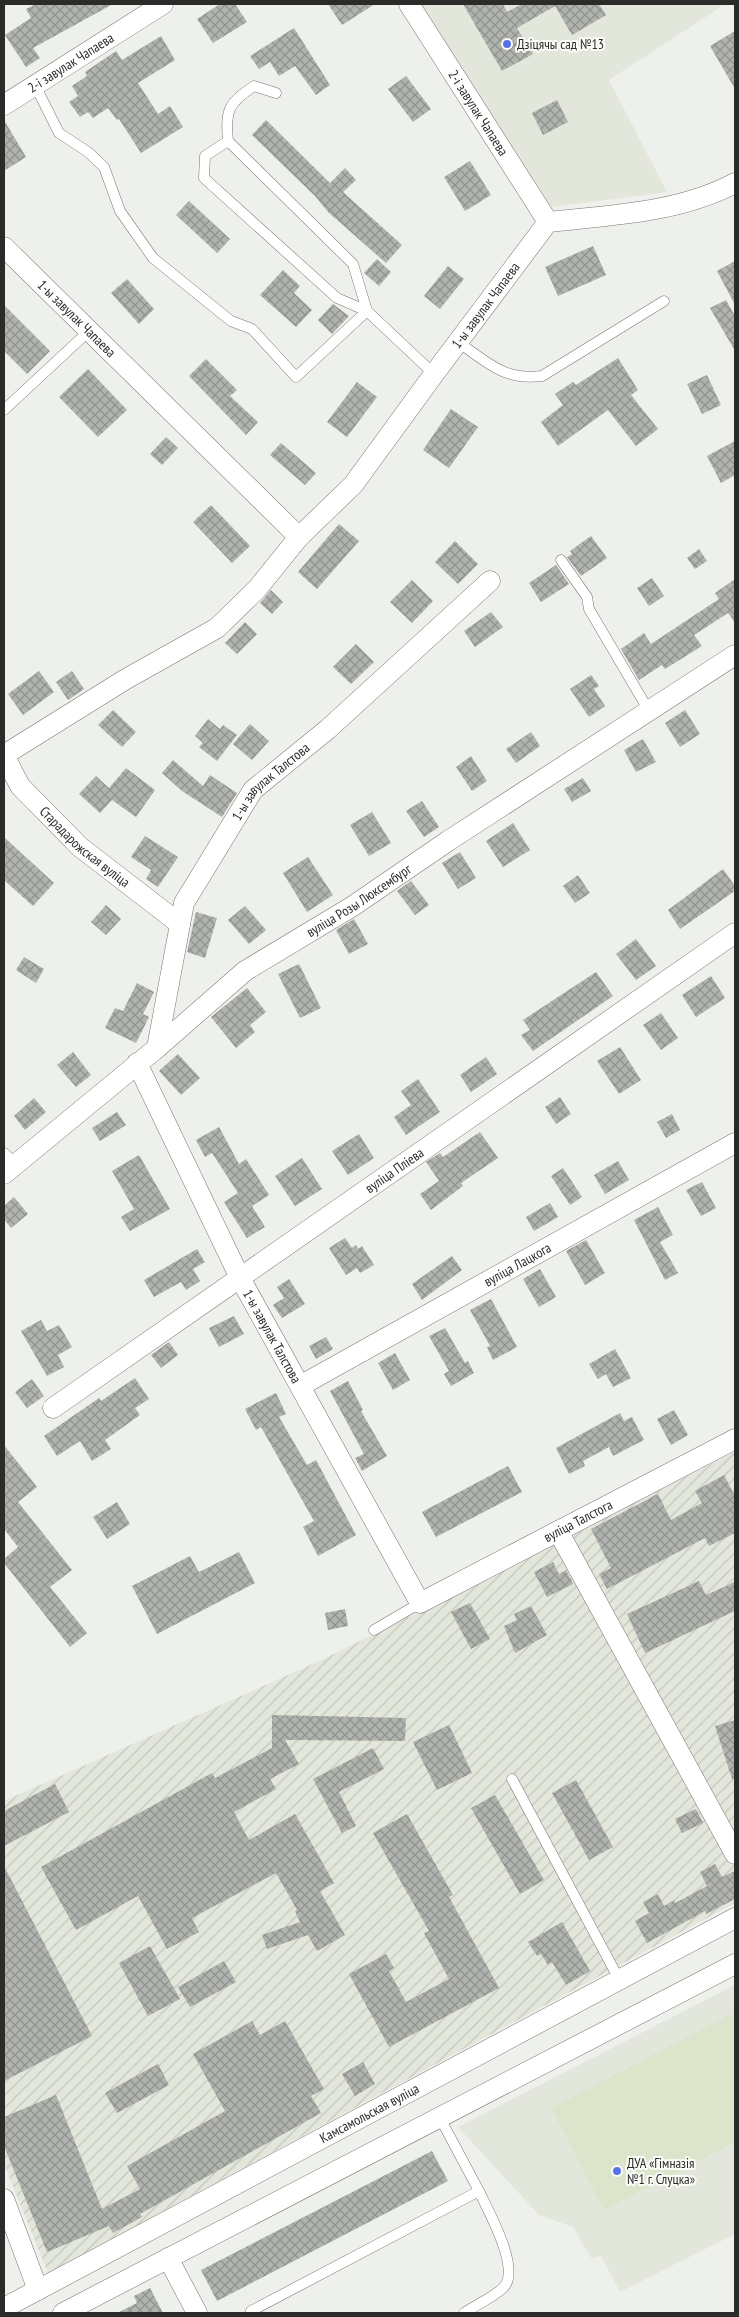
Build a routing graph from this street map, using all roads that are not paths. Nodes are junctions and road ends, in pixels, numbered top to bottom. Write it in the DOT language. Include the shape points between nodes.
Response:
graph roads {
  1 [pos="163,4"];
  2 [pos="409,4"];
  3 [pos="35,85"];
  4 [pos="276,93"];
  5 [pos="4,105"];
  6 [pos="228,141"];
  7 [pos="735,183"];
  8 [pos="548,222"];
  9 [pos="4,247"];
  10 [pos="664,301"];
  11 [pos="367,311"];
  12 [pos="90,330"];
  13 [pos="458,342"];
  14 [pos="434,374"];
  15 [pos="4,410"];
  16 [pos="299,537"];
  17 [pos="561,560"];
  18 [pos="490,581"];
  19 [pos="735,656"];
  20 [pos="650,711"];
  21 [pos="4,755"];
  22 [pos="180,924"];
  23 [pos="735,933"];
  24 [pos="157,1048"];
  25 [pos="137,1063"];
  26 [pos="735,1143"];
  27 [pos="8,1164"];
  28 [pos="240,1278"];
  29 [pos="300,1386"];
  30 [pos="53,1408"];
  31 [pos="735,1439"];
  32 [pos="558,1531"];
  33 [pos="420,1603"];
  34 [pos="374,1630"];
  35 [pos="512,1779"];
  36 [pos="735,1854"];
  37 [pos="735,1918"];
  38 [pos="735,1964"];
  39 [pos="620,1981"];
  40 [pos="440,2118"];
  41 [pos="479,2191"];
  42 [pos="4,2199"];
  43 [pos="168,2258"];
  44 [pos="38,2290"];
  45 [pos="4,2308"];
  46 [pos="251,2311"];
  47 [pos="63,2313"];
  48 [pos="197,2313"];
  49 [pos="464,2313"];
  1 -- 3 [label="street, 2-і завулак Чапаева"];
  2 -- 8 [label="street, 2-і завулак Чапаева"];
  3 -- 5 [label="street, 2-і завулак Чапаева"];
  3 -- 11 [label="lane" via="60,132 104,167 120,211 153,258 231,321 252,329 296,377"];
  4 -- 6 [label="lane" via="254,86 237,97 225,118"];
  6 -- 11 [label="lane" via="353,264"];
  6 -- 11 [label="lane" via="205,156 204,178 337,298"];
  7 -- 8 [label="street" via="647,212"];
  8 -- 13 [label="street, 1-ы завулак Чапаева"];
  9 -- 12 [label="street, 1-ы завулак Чапаева"];
  10 -- 13 [label="lane" via="542,376 524,378 500,371"];
  11 -- 14 [label="lane"];
  12 -- 15 [label="lane"];
  12 -- 16 [label="street, 1-ы завулак Чапаева"];
  13 -- 14 [label="street, 1-ы завулак Чапаева"];
  14 -- 16 [label="street, 1-ы завулак Чапаева" via="353,485"];
  16 -- 21 [label="street, 1-ы завулак Чапаева" via="258,589 217,628 126,679"];
  17 -- 20 [label="lane" via="587,597 589,609"];
  18 -- 22 [label="street, 1-ы завулак Талстова" via="328,729 253,790 184,903"];
  19 -- 20 [label="street, вуліца Розы Люксембург"];
  20 -- 24 [label="street, вуліца Розы Люксембург" via="448,841 354,906 246,971"];
  21 -- 22 [label="street, Старадарожская вуліца" via="20,786 80,846"];
  22 -- 24 [label="street, 1-ы завулак Талстова"];
  23 -- 28 [label="street, вуліца Пліева"];
  24 -- 25 [label="street, вуліца Розы Люксембург"];
  25 -- 27 [label="street, вуліца Розы Люксембург"];
  25 -- 28 [label="street, 1-ы завулак Талстова"];
  26 -- 29 [label="street, вуліца Лацкога"];
  28 -- 29 [label="street, 1-ы завулак Талстова"];
  28 -- 30 [label="street, вуліца Пліева"];
  29 -- 33 [label="street, 1-ы завулак Талстова"];
  31 -- 32 [label="street, вуліца Талстога"];
  32 -- 33 [label="street, вуліца Талстога"];
  32 -- 36 [label="street"];
  33 -- 34 [label="lane"];
  35 -- 39 [label="lane"];
  37 -- 39 [label="street, Камсамольская вуліца"];
  38 -- 40 [label="street"];
  39 -- 44 [label="street, Камсамольская вуліца"];
  40 -- 41 [label="lane"];
  40 -- 43 [label="street"];
  41 -- 46 [label="lane"];
  41 -- 49 [label="lane" via="508,2257 508,2277 504,2287"];
  42 -- 44 [label="street"];
  43 -- 47 [label="street"];
  43 -- 48 [label="street"];
  44 -- 45 [label="street, Камсамольская вуліца"];
}
